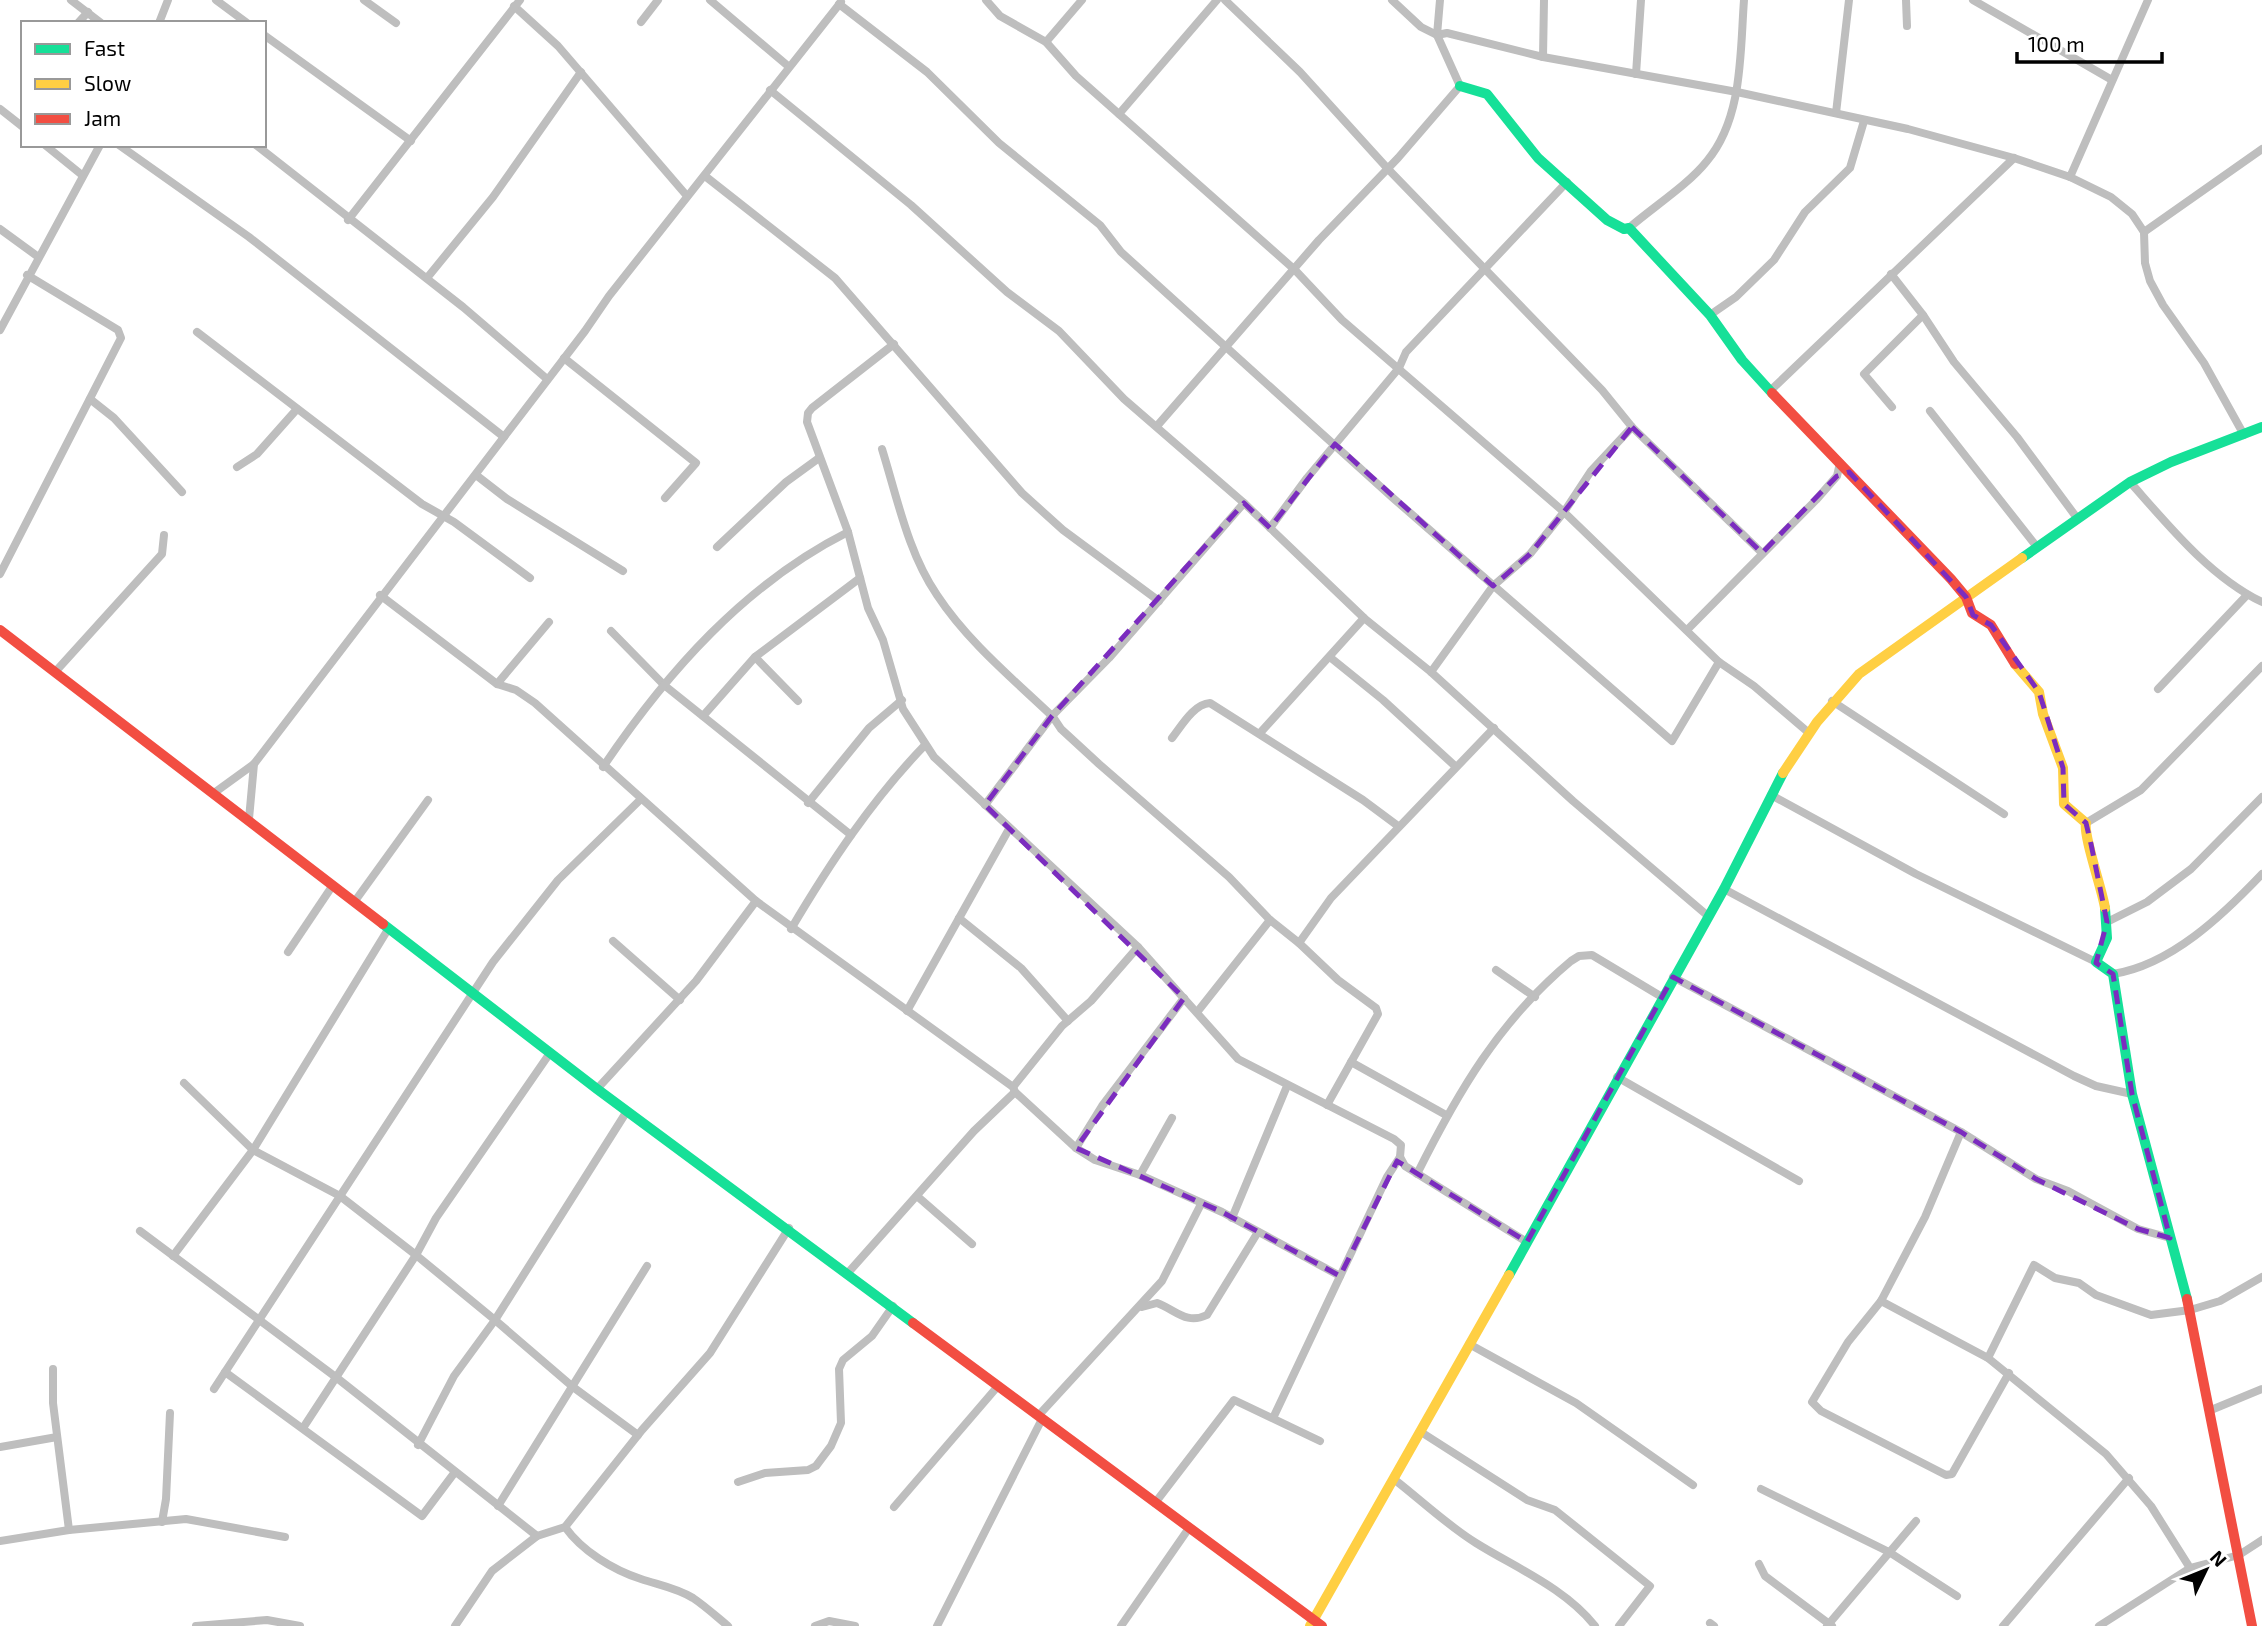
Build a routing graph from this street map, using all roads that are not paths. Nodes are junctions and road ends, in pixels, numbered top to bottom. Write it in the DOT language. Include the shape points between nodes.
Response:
graph roads {
  1 [pos="71,0"];
  2 [pos="168,0"];
  3 [pos="216,0"];
  4 [pos="365,0"];
  5 [pos="658,0"];
  6 [pos="710,0"];
  7 [pos="986,0"];
  8 [pos="1082,0"];
  9 [pos="1217,0"];
  10 [pos="1225,0"];
  11 [pos="1392,0"];
  12 [pos="1440,0"];
  13 [pos="1544,0"];
  14 [pos="1641,0"];
  15 [pos="1744,0"];
  16 [pos="1849,0"];
  17 [pos="1906,0"];
  18 [pos="1973,0"];
  19 [pos="2148,0"];
  20 [pos="841,2"];
  21 [pos="517,3"];
  22 [pos="88,12"];
  23 [pos="80,21"];
  24 [pos="99,21"];
  25 [pos="160,21"];
  26 [pos="244,21"];
  27 [pos="641,22"];
  28 [pos="396,23"];
  29 [pos="1907,26"];
  30 [pos="1437,35"];
  31 [pos="266,36"];
  32 [pos="1046,43"];
  33 [pos="1543,57"];
  34 [pos="788,66"];
  35 [pos="581,72"];
  36 [pos="1636,74"];
  37 [pos="2112,80"];
  38 [pos="1460,86"];
  39 [pos="770,90"];
  40 [pos="1737,92"];
  41 [pos="0,109"];
  42 [pos="1836,113"];
  43 [pos="1119,114"];
  44 [pos="1864,121"];
  45 [pos="21,125"];
  46 [pos="411,141"];
  47 [pos="47,147"];
  48 [pos="99,147"];
  49 [pos="122,147"];
  50 [pos="258,147"];
  51 [pos="2262,149"];
  52 [pos="2014,158"];
  53 [pos="1388,169"];
  54 [pos="82,175"];
  55 [pos="705,176"];
  56 [pos="2070,177"];
  57 [pos="1567,182"];
  58 [pos="687,196"];
  59 [pos="348,220"];
  60 [pos="0,229"];
  61 [pos="1629,229"];
  62 [pos="2144,232"];
  63 [pos="37,257"];
  64 [pos="1485,268"];
  65 [pos="1295,270"];
  66 [pos="1891,274"];
  67 [pos="27,275"];
  68 [pos="427,278"];
  69 [pos="1710,315"];
  70 [pos="1923,315"];
  71 [pos="1,325"];
  72 [pos="197,332"];
  73 [pos="894,344"];
  74 [pos="1226,347"];
  75 [pos="564,358"];
  76 [pos="1399,368"];
  77 [pos="547,379"];
  78 [pos="1770,391"];
  79 [pos="90,400"];
  80 [pos="1892,407"];
  81 [pos="297,409"];
  82 [pos="1930,411"];
  83 [pos="1157,426"];
  84 [pos="1632,427"];
  85 [pos="2262,427"];
  86 [pos="2244,435"];
  87 [pos="504,438"];
  88 [pos="1335,444"];
  89 [pos="882,449"];
  90 [pos="819,458"];
  91 [pos="1840,463"];
  92 [pos="237,467"];
  93 [pos="1849,472"];
  94 [pos="475,475"];
  95 [pos="1837,476"];
  96 [pos="2130,482"];
  97 [pos="182,492"];
  98 [pos="665,498"];
  99 [pos="1244,503"];
  100 [pos="1564,512"];
  101 [pos="442,517"];
  102 [pos="2077,518"];
  103 [pos="1270,528"];
  104 [pos="848,532"];
  105 [pos="164,536"];
  106 [pos="718,547"];
  107 [pos="2037,547"];
  108 [pos="1762,553"];
  109 [pos="623,570"];
  110 [pos="0,574"];
  111 [pos="860,578"];
  112 [pos="530,579"];
  113 [pos="1493,586"];
  114 [pos="380,595"];
  115 [pos="2247,595"];
  116 [pos="1966,597"];
  117 [pos="1159,601"];
  118 [pos="2262,602"];
  119 [pos="1364,618"];
  120 [pos="549,622"];
  121 [pos="0,630"];
  122 [pos="1687,630"];
  123 [pos="611,631"];
  124 [pos="755,657"];
  125 [pos="1331,658"];
  126 [pos="1719,662"];
  127 [pos="2262,666"];
  128 [pos="56,671"];
  129 [pos="1431,672"];
  130 [pos="498,684"];
  131 [pos="664,685"];
  132 [pos="2158,689"];
  133 [pos="798,701"];
  134 [pos="902,701"];
  135 [pos="1832,701"];
  136 [pos="703,716"];
  137 [pos="1052,716"];
  138 [pos="1494,728"];
  139 [pos="1260,733"];
  140 [pos="1809,733"];
  141 [pos="1172,737"];
  142 [pos="925,745"];
  143 [pos="254,764"];
  144 [pos="1455,766"];
  145 [pos="603,767"];
  146 [pos="214,793"];
  147 [pos="1771,795"];
  148 [pos="2262,797"];
  149 [pos="640,799"];
  150 [pos="428,800"];
  151 [pos="808,803"];
  152 [pos="985,805"];
  153 [pos="2004,814"];
  154 [pos="249,819"];
  155 [pos="2086,823"];
  156 [pos="1398,826"];
  157 [pos="1009,829"];
  158 [pos="851,835"];
  159 [pos="2262,874"];
  160 [pos="333,885"];
  161 [pos="1724,889"];
  162 [pos="355,901"];
  163 [pos="756,901"];
  164 [pos="1708,916"];
  165 [pos="959,918"];
  166 [pos="1270,920"];
  167 [pos="2107,922"];
  168 [pos="791,929"];
  169 [pos="387,931"];
  170 [pos="613,941"];
  171 [pos="1299,943"];
  172 [pos="1138,947"];
  173 [pos="288,952"];
  174 [pos="2096,962"];
  175 [pos="1496,970"];
  176 [pos="2113,974"];
  177 [pos="1673,977"];
  178 [pos="472,992"];
  179 [pos="1535,997"];
  180 [pos="1662,997"];
  181 [pos="1184,998"];
  182 [pos="680,1000"];
  183 [pos="907,1011"];
  184 [pos="1198,1011"];
  185 [pos="1068,1021"];
  186 [pos="550,1052"];
  187 [pos="1351,1062"];
  188 [pos="1617,1077"];
  189 [pos="184,1083"];
  190 [pos="1287,1086"];
  191 [pos="597,1089"];
  192 [pos="1014,1089"];
  193 [pos="2132,1094"];
  194 [pos="1327,1105"];
  195 [pos="627,1111"];
  196 [pos="1446,1115"];
  197 [pos="1172,1118"];
  198 [pos="1961,1132"];
  199 [pos="1076,1148"];
  200 [pos="253,1150"];
  201 [pos="1400,1157"];
  202 [pos="1417,1174"];
  203 [pos="1140,1175"];
  204 [pos="1799,1181"];
  205 [pos="340,1196"];
  206 [pos="917,1196"];
  207 [pos="1201,1204"];
  208 [pos="1233,1218"];
  209 [pos="789,1228"];
  210 [pos="140,1231"];
  211 [pos="1258,1232"];
  212 [pos="2170,1238"];
  213 [pos="1527,1242"];
  214 [pos="972,1244"];
  215 [pos="416,1255"];
  216 [pos="173,1256"];
  217 [pos="647,1265"];
  218 [pos="847,1274"];
  219 [pos="1340,1276"];
  220 [pos="2262,1277"];
  221 [pos="1881,1301"];
  222 [pos="892,1306"];
  223 [pos="1139,1308"];
  224 [pos="2190,1311"];
  225 [pos="259,1320"];
  226 [pos="495,1320"];
  227 [pos="1469,1344"];
  228 [pos="1988,1358"];
  229 [pos="53,1369"];
  230 [pos="225,1372"];
  231 [pos="2009,1373"];
  232 [pos="337,1378"];
  233 [pos="998,1386"];
  234 [pos="573,1387"];
  235 [pos="214,1389"];
  236 [pos="2262,1389"];
  237 [pos="2211,1410"];
  238 [pos="170,1413"];
  239 [pos="1274,1416"];
  240 [pos="1040,1417"];
  241 [pos="303,1428"];
  242 [pos="1421,1432"];
  243 [pos="638,1435"];
  244 [pos="57,1437"];
  245 [pos="1321,1441"];
  246 [pos="418,1444"];
  247 [pos="0,1447"];
  248 [pos="455,1472"];
  249 [pos="2129,1478"];
  250 [pos="1395,1480"];
  251 [pos="738,1482"];
  252 [pos="1693,1485"];
  253 [pos="1761,1489"];
  254 [pos="1155,1503"];
  255 [pos="498,1506"];
  256 [pos="894,1507"];
  257 [pos="1916,1521"];
  258 [pos="162,1522"];
  259 [pos="565,1527"];
  260 [pos="1189,1528"];
  261 [pos="69,1530"];
  262 [pos="537,1536"];
  263 [pos="285,1537"];
  264 [pos="2262,1540"];
  265 [pos="0,1541"];
  266 [pos="1889,1552"];
  267 [pos="2239,1555"];
  268 [pos="1759,1564"];
  269 [pos="2190,1568"];
  270 [pos="1957,1596"];
  271 [pos="1315,1624"];
  272 [pos="1829,1625"];
  273 [pos="196,1626"];
  274 [pos="300,1626"];
  275 [pos="456,1626"];
  276 [pos="727,1626"];
  277 [pos="815,1626"];
  278 [pos="855,1626"];
  279 [pos="937,1626"];
  280 [pos="1121,1626"];
  281 [pos="1595,1626"];
  282 [pos="1619,1626"];
  283 [pos="2003,1626"];
  284 [pos="2098,1626"];
  285 [pos="2252,1626"];
  1 -- 22 [label="street"];
  2 -- 25 [label="street"];
  3 -- 26 [label="street"];
  4 -- 28 [label="street"];
  5 -- 27 [label="street"];
  6 -- 34 [label="street"];
  7 -- 32 [label="street" via="1000,16"];
  8 -- 32 [label="street"];
  9 -- 43 [label="street"];
  10 -- 53 [label="street" via="1300,72"];
  11 -- 30 [label="street" via="1421,27"];
  12 -- 30 [label="street"];
  13 -- 33 [label="street"];
  14 -- 36 [label="street"];
  15 -- 40 [label="street"];
  16 -- 42 [label="street"];
  17 -- 29 [label="street"];
  18 -- 37 [label="street"];
  19 -- 37 [label="street"];
  20 -- 34 [label="street"];
  20 -- 74 [label="street" via="928,72 999,143 1100,225 1121,251"];
  21 -- 35 [label="street"];
  21 -- 46 [label="street"];
  22 -- 23 [label="street"];
  22 -- 24 [label="street"];
  30 -- 33 [label="street" via="1447,33"];
  30 -- 38 [label="street"];
  31 -- 46 [label="street"];
  32 -- 43 [label="street"];
  33 -- 36 [label="street"];
  34 -- 39 [label="street"];
  35 -- 58 [label="street"];
  35 -- 68 [label="street" via="493,197"];
  36 -- 40 [label="street"];
  37 -- 56 [label="street"];
  38 -- 53 [label="street"];
  38 -- 57 [label="street" via="1487,94 1538,158"];
  39 -- 55 [label="street"];
  39 -- 83 [label="street" via="1059,331 1124,399"];
  40 -- 42 [label="street"];
  40 -- 61 [label="street" via="1724,133 1706,162"];
  41 -- 45 [label="street"];
  42 -- 44 [label="street"];
  43 -- 65 [label="street"];
  44 -- 52 [label="street"];
  44 -- 69 [label="street" via="1850,168 1805,212 1774,260"];
  46 -- 59 [label="street"];
  47 -- 54 [label="street"];
  48 -- 54 [label="street"];
  49 -- 87 [label="street" via="279,259"];
  50 -- 59 [label="street"];
  51 -- 62 [label="street"];
  52 -- 56 [label="street"];
  52 -- 66 [label="street"];
  53 -- 64 [label="street"];
  53 -- 65 [label="street"];
  54 -- 63 [label="street"];
  55 -- 58 [label="street"];
  55 -- 73 [label="street" via="835,278"];
  56 -- 62 [label="street" via="2111,197 2133,214"];
  57 -- 61 [label="street" via="1607,220"];
  57 -- 64 [label="street"];
  58 -- 75 [label="street"];
  59 -- 68 [label="street"];
  60 -- 63 [label="street"];
  61 -- 69 [label="street"];
  62 -- 86 [label="street" via="2150,281"];
  63 -- 67 [label="street"];
  64 -- 76 [label="street" via="1406,352"];
  64 -- 84 [label="street"];
  65 -- 74 [label="street"];
  65 -- 76 [label="street" via="1342,320"];
  66 -- 70 [label="street"];
  66 -- 78 [label="street"];
  67 -- 71 [label="street"];
  67 -- 79 [label="street" via="118,330 117,350"];
  68 -- 77 [label="street"];
  69 -- 78 [label="street"];
  70 -- 80 [label="street" via="1865,372"];
  70 -- 102 [label="street" via="1954,362 2009,426"];
  72 -- 81 [label="street"];
  73 -- 90 [label="street" via="808,413"];
  73 -- 117 [label="street" via="1002,474 1063,530"];
  74 -- 83 [label="street"];
  74 -- 88 [label="street"];
  75 -- 77 [label="street"];
  75 -- 98 [label="street" via="696,463"];
  76 -- 88 [label="street"];
  76 -- 100 [label="street"];
  77 -- 87 [label="street"];
  78 -- 91 [label="street"];
  79 -- 97 [label="street" via="114,418"];
  79 -- 110 [label="street"];
  81 -- 92 [label="street" via="257,454"];
  81 -- 101 [label="street"];
  82 -- 107 [label="street"];
  83 -- 99 [label="street"];
  84 -- 100 [label="street" via="1591,471"];
  84 -- 108 [label="street"];
  85 -- 86 [label="street"];
  86 -- 96 [label="street"];
  87 -- 94 [label="street"];
  88 -- 103 [label="street"];
  88 -- 113 [label="street"];
  89 -- 137 [label="street" via="912,543 937,595 981,649"];
  90 -- 104 [label="street"];
  90 -- 106 [label="street" via="786,482"];
  91 -- 93 [label="street"];
  91 -- 95 [label="street"];
  93 -- 95 [label="street"];
  93 -- 116 [label="street"];
  94 -- 101 [label="street"];
  94 -- 109 [label="street"];
  95 -- 108 [label="street"];
  96 -- 102 [label="street"];
  96 -- 115 [label="street" via="2171,528"];
  99 -- 103 [label="street"];
  99 -- 117 [label="street"];
  100 -- 113 [label="street" via="1530,554"];
  100 -- 122 [label="street"];
  101 -- 112 [label="street"];
  101 -- 114 [label="street"];
  102 -- 107 [label="street"];
  103 -- 119 [label="street"];
  104 -- 111 [label="street"];
  104 -- 131 [label="street" via="818,547 751,595"];
  105 -- 128 [label="street" via="162,554"];
  107 -- 116 [label="street"];
  108 -- 122 [label="street"];
  111 -- 124 [label="street"];
  111 -- 134 [label="street"];
  113 -- 126 [label="street" via="1672,741"];
  113 -- 129 [label="street"];
  114 -- 130 [label="street"];
  114 -- 143 [label="street"];
  115 -- 118 [label="street"];
  115 -- 132 [label="street"];
  116 -- 135 [label="street" via="1860,674"];
  116 -- 155 [label="street" via="1972,613 1995,630 2008,656 2039,692 2063,768 2064,804"];
  117 -- 137 [label="street"];
  119 -- 125 [label="street"];
  119 -- 129 [label="street"];
  120 -- 130 [label="street"];
  121 -- 128 [label="street"];
  122 -- 126 [label="street"];
  123 -- 131 [label="street"];
  124 -- 133 [label="street"];
  124 -- 136 [label="street"];
  125 -- 139 [label="street"];
  125 -- 144 [label="street"];
  126 -- 140 [label="street"];
  127 -- 155 [label="street" via="2141,790"];
  128 -- 146 [label="street"];
  129 -- 138 [label="street"];
  130 -- 145 [label="street" via="536,703"];
  131 -- 136 [label="street"];
  131 -- 145 [label="street"];
  134 -- 142 [label="street"];
  134 -- 151 [label="street" via="869,727"];
  135 -- 140 [label="street"];
  135 -- 153 [label="street"];
  136 -- 151 [label="street"];
  137 -- 152 [label="street"];
  137 -- 166 [label="street" via="1060,729 1229,877"];
  138 -- 144 [label="street"];
  138 -- 164 [label="street"];
  139 -- 141 [label="street" via="1210,703 1202,703"];
  139 -- 156 [label="street"];
  140 -- 147 [label="street"];
  142 -- 152 [label="street"];
  142 -- 158 [label="street"];
  143 -- 146 [label="street"];
  143 -- 154 [label="street"];
  144 -- 156 [label="street"];
  145 -- 149 [label="street"];
  146 -- 154 [label="street"];
  147 -- 161 [label="street"];
  147 -- 174 [label="street" via="1928,880"];
  148 -- 167 [label="street" via="2191,869 2147,902"];
  149 -- 163 [label="street"];
  149 -- 178 [label="street" via="558,880"];
  150 -- 162 [label="street"];
  151 -- 158 [label="street"];
  152 -- 157 [label="street"];
  154 -- 160 [label="street"];
  155 -- 167 [label="street" via="2084,831 2091,844"];
  156 -- 171 [label="street" via="1331,898"];
  157 -- 165 [label="street"];
  157 -- 172 [label="street"];
  158 -- 168 [label="street"];
  159 -- 176 [label="street" via="2168,954"];
  160 -- 162 [label="street"];
  160 -- 173 [label="street"];
  161 -- 164 [label="street"];
  161 -- 193 [label="street" via="2074,1076"];
  162 -- 169 [label="street"];
  163 -- 168 [label="street"];
  163 -- 182 [label="street"];
  164 -- 177 [label="street"];
  165 -- 183 [label="street"];
  165 -- 185 [label="street" via="1021,968"];
  166 -- 171 [label="street"];
  166 -- 184 [label="street"];
  167 -- 174 [label="street" via="2108,937"];
  168 -- 183 [label="street"];
  169 -- 178 [label="street"];
  169 -- 200 [label="street"];
  170 -- 182 [label="street"];
  171 -- 187 [label="street" via="1338,981 1376,1007 1378,1014"];
  172 -- 181 [label="street"];
  172 -- 185 [label="street"];
  174 -- 176 [label="street"];
  175 -- 179 [label="street"];
  176 -- 193 [label="street"];
  177 -- 180 [label="street"];
  177 -- 198 [label="street"];
  178 -- 186 [label="street"];
  178 -- 205 [label="street"];
  179 -- 180 [label="street" via="1565,966 1586,954"];
  179 -- 196 [label="street" via="1483,1055"];
  180 -- 188 [label="street"];
  181 -- 184 [label="street"];
  181 -- 199 [label="street"];
  182 -- 191 [label="street"];
  183 -- 192 [label="street"];
  184 -- 190 [label="street" via="1230,1052"];
  185 -- 192 [label="street"];
  186 -- 191 [label="street"];
  186 -- 215 [label="street" via="436,1218"];
  187 -- 194 [label="street"];
  187 -- 196 [label="street"];
  188 -- 204 [label="street"];
  188 -- 213 [label="street"];
  189 -- 200 [label="street"];
  190 -- 194 [label="street"];
  190 -- 208 [label="street"];
  191 -- 195 [label="street"];
  192 -- 199 [label="street"];
  192 -- 206 [label="street"];
  193 -- 212 [label="street"];
  194 -- 201 [label="street" via="1394,1139 1401,1145"];
  195 -- 209 [label="street"];
  195 -- 226 [label="street"];
  196 -- 202 [label="street"];
  197 -- 203 [label="street"];
  198 -- 212 [label="street" via="2036,1179 2068,1191 2138,1230"];
  198 -- 221 [label="street" via="1925,1217"];
  199 -- 203 [label="street"];
  200 -- 205 [label="street"];
  200 -- 216 [label="street"];
  201 -- 202 [label="street"];
  201 -- 219 [label="street"];
  202 -- 213 [label="street"];
  203 -- 207 [label="street"];
  205 -- 215 [label="street"];
  205 -- 225 [label="street"];
  206 -- 214 [label="street"];
  206 -- 218 [label="street"];
  207 -- 208 [label="street"];
  207 -- 223 [label="street" via="1162,1281"];
  208 -- 211 [label="street"];
  209 -- 218 [label="street"];
  209 -- 243 [label="street" via="709,1353"];
  210 -- 216 [label="street"];
  211 -- 219 [label="street"];
  211 -- 223 [label="street" via="1208,1315 1185,1319 1157,1303"];
  212 -- 224 [label="street"];
  213 -- 227 [label="street"];
  215 -- 226 [label="street"];
  215 -- 232 [label="street"];
  216 -- 225 [label="street"];
  217 -- 234 [label="street"];
  218 -- 222 [label="street"];
  219 -- 239 [label="street"];
  220 -- 224 [label="street" via="2220,1301"];
  221 -- 228 [label="street"];
  221 -- 231 [label="street" via="1817,1392 1812,1402 1821,1411 1946,1475 1952,1474"];
  222 -- 233 [label="street"];
  222 -- 251 [label="street" via="872,1336 843,1360 839,1369 841,1423 816,1466"];
  223 -- 240 [label="street"];
  224 -- 228 [label="street" via="2151,1315 2096,1295 2079,1283 2055,1278 2034,1265"];
  224 -- 237 [label="street"];
  225 -- 230 [label="street"];
  225 -- 232 [label="street"];
  226 -- 234 [label="street"];
  226 -- 246 [label="street" via="454,1376"];
  227 -- 242 [label="street"];
  227 -- 252 [label="street" via="1576,1403"];
  228 -- 231 [label="street"];
  229 -- 244 [label="street"];
  230 -- 235 [label="street"];
  230 -- 241 [label="street"];
  231 -- 249 [label="street"];
  232 -- 241 [label="street"];
  232 -- 246 [label="street"];
  233 -- 240 [label="street"];
  233 -- 256 [label="street"];
  234 -- 243 [label="street"];
  234 -- 255 [label="street"];
  236 -- 237 [label="street"];
  237 -- 267 [label="street"];
  238 -- 258 [label="street"];
  239 -- 245 [label="street"];
  239 -- 254 [label="street" via="1234,1400"];
  240 -- 254 [label="street"];
  240 -- 279 [label="street"];
  241 -- 248 [label="street" via="422,1516"];
  242 -- 250 [label="street"];
  242 -- 282 [label="street" via="1527,1500 1555,1510 1650,1586"];
  243 -- 259 [label="street"];
  244 -- 247 [label="street"];
  244 -- 261 [label="street"];
  246 -- 248 [label="street"];
  248 -- 255 [label="street"];
  249 -- 269 [label="street"];
  249 -- 283 [label="street"];
  250 -- 271 [label="street"];
  250 -- 281 [label="street" via="1477,1544 1551,1588"];
  253 -- 266 [label="street"];
  254 -- 260 [label="street"];
  255 -- 262 [label="street"];
  257 -- 266 [label="street"];
  258 -- 261 [label="street"];
  258 -- 263 [label="street" via="206,1520"];
  259 -- 262 [label="street"];
  259 -- 276 [label="street" via="594,1555 639,1579 693,1598"];
  260 -- 271 [label="street"];
  260 -- 280 [label="street"];
  261 -- 265 [label="street"];
  262 -- 275 [label="street" via="492,1571"];
  264 -- 267 [label="street"];
  266 -- 270 [label="street"];
  266 -- 272 [label="street"];
  267 -- 269 [label="street"];
  267 -- 285 [label="street"];
  268 -- 272 [label="street" via="1765,1576"];
  269 -- 284 [label="street"];
  273 -- 274 [label="street" via="267,1620"];
  277 -- 278 [label="street" via="829,1621"];
}
